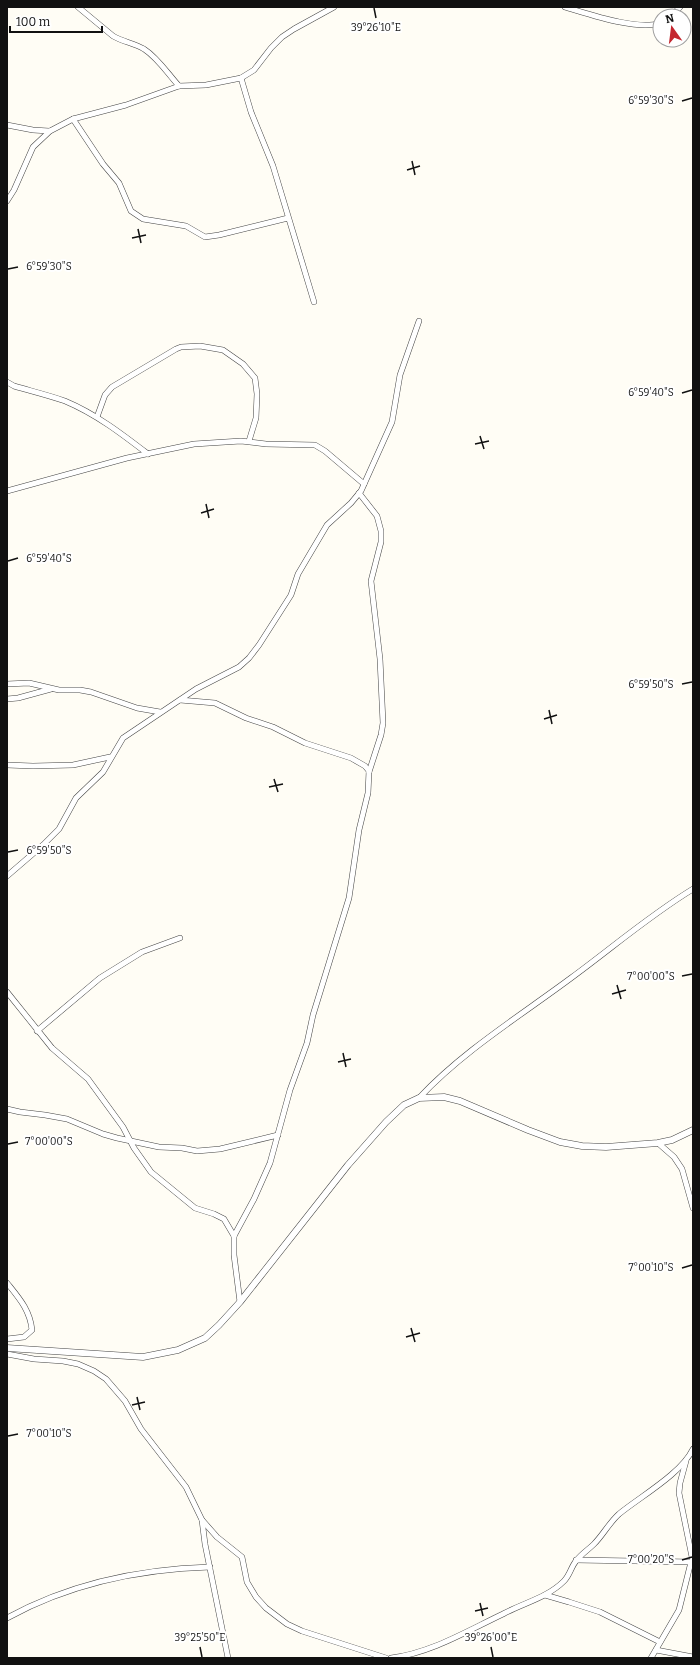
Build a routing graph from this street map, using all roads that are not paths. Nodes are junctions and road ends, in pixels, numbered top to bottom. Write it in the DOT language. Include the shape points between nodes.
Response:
graph roads {
  1 [pos="78,7"];
  2 [pos="334,7"];
  3 [pos="565,7"];
  4 [pos="652,26"];
  5 [pos="240,78"];
  6 [pos="179,86"];
  7 [pos="73,119"];
  8 [pos="7,125"];
  9 [pos="50,131"];
  10 [pos="7,201"];
  11 [pos="288,218"];
  12 [pos="314,302"];
  13 [pos="419,321"];
  14 [pos="7,382"];
  15 [pos="97,417"];
  16 [pos="249,441"];
  17 [pos="148,454"];
  18 [pos="364,484"];
  19 [pos="7,491"];
  20 [pos="359,494"];
  21 [pos="7,684"];
  22 [pos="54,689"];
  23 [pos="7,699"];
  24 [pos="180,700"];
  25 [pos="160,712"];
  26 [pos="110,757"];
  27 [pos="7,765"];
  28 [pos="369,773"];
  29 [pos="7,873"];
  30 [pos="693,888"];
  31 [pos="180,938"];
  32 [pos="7,992"];
  33 [pos="38,1031"];
  34 [pos="419,1098"];
  35 [pos="7,1109"];
  36 [pos="693,1130"];
  37 [pos="278,1135"];
  38 [pos="130,1140"];
  39 [pos="658,1144"];
  40 [pos="693,1208"];
  41 [pos="234,1236"];
  42 [pos="7,1283"];
  43 [pos="240,1302"];
  44 [pos="7,1339"];
  45 [pos="7,1348"];
  46 [pos="7,1354"];
  47 [pos="693,1449"];
  48 [pos="686,1459"];
  49 [pos="202,1520"];
  50 [pos="576,1560"];
  51 [pos="692,1562"];
  52 [pos="210,1567"];
  53 [pos="545,1595"];
  54 [pos="7,1618"];
  55 [pos="660,1642"];
  56 [pos="656,1650"];
  57 [pos="693,1657"];
  58 [pos="228,1658"];
  59 [pos="386,1658"];
  60 [pos="391,1658"];
  61 [pos="651,1658"];
  1 -- 6 [label="street" via="119,40 146,50"];
  2 -- 5 [label="street" via="282,37 254,70"];
  3 -- 4 [label="street"];
  5 -- 6 [label="street" via="206,85"];
  5 -- 11 [label="street" via="250,112 273,166"];
  6 -- 7 [label="street" via="126,105"];
  7 -- 9 [label="street"];
  7 -- 11 [label="street" via="119,183 131,211 143,219 186,226 205,237"];
  8 -- 9 [label="street"];
  9 -- 10 [label="street" via="33,147"];
  11 -- 12 [label="street"];
  13 -- 18 [label="street" via="400,375 392,422"];
  14 -- 15 [label="street" via="66,402"];
  15 -- 16 [label="street" via="105,395 112,387 176,349 200,346 223,350 243,364 255,378 256,418"];
  15 -- 17 [label="street"];
  16 -- 17 [label="street" via="194,444"];
  16 -- 18 [label="street" via="315,445"];
  17 -- 19 [label="street"];
  18 -- 20 [label="street"];
  20 -- 24 [label="street" via="327,525 298,574 292,595 249,658 239,668 196,689"];
  20 -- 28 [label="street" via="377,516 381,531 371,581 380,659 383,723"];
  21 -- 22 [label="street" via="29,683"];
  22 -- 23 [label="street"];
  22 -- 25 [label="street" via="91,692 137,708"];
  24 -- 25 [label="street"];
  24 -- 28 [label="street" via="215,704 305,743 351,758 365,766"];
  25 -- 26 [label="street" via="122,738"];
  26 -- 27 [label="street" via="73,765"];
  26 -- 29 [label="street" via="103,772 76,798 59,829"];
  28 -- 37 [label="street" via="368,793 359,830 349,898"];
  30 -- 34 [label="street" via="619,940 446,1072"];
  31 -- 33 [label="street" via="142,952 100,978"];
  32 -- 33 [label="street"];
  33 -- 38 [label="street" via="52,1048 88,1079"];
  34 -- 39 [label="street" via="444,1097 460,1101 560,1142 606,1147"];
  34 -- 43 [label="street" via="404,1105 348,1165"];
  35 -- 38 [label="street" via="67,1119 103,1134"];
  36 -- 39 [label="street"];
  37 -- 38 [label="street" via="202,1151 159,1147"];
  37 -- 41 [label="street" via="262,1182"];
  38 -- 41 [label="street" via="158,1180 195,1208 220,1216"];
  39 -- 40 [label="street" via="674,1157 682,1169"];
  41 -- 43 [label="street"];
  42 -- 44 [label="street" via="26,1309 32,1330 24,1338"];
  43 -- 45 [label="street" via="205,1338 178,1350 152,1356"];
  46 -- 49 [label="street" via="78,1364 94,1370 106,1379 125,1401 140,1429 186,1487"];
  47 -- 48 [label="street"];
  48 -- 50 [label="street" via="647,1495 618,1516"];
  48 -- 51 [label="street" via="679,1493"];
  49 -- 52 [label="street"];
  49 -- 59 [label="street" via="217,1537 242,1557 250,1588 277,1617 307,1634"];
  50 -- 51 [label="street"];
  50 -- 53 [label="street" via="564,1581"];
  51 -- 55 [label="street" via="679,1610"];
  52 -- 54 [label="street" via="158,1570 98,1583 51,1598"];
  52 -- 58 [label="street"];
  53 -- 55 [label="street" via="600,1612"];
  53 -- 60 [label="street" via="453,1639 411,1654"];
  55 -- 56 [label="street"];
  56 -- 57 [label="street"];
  56 -- 61 [label="street"];
}
